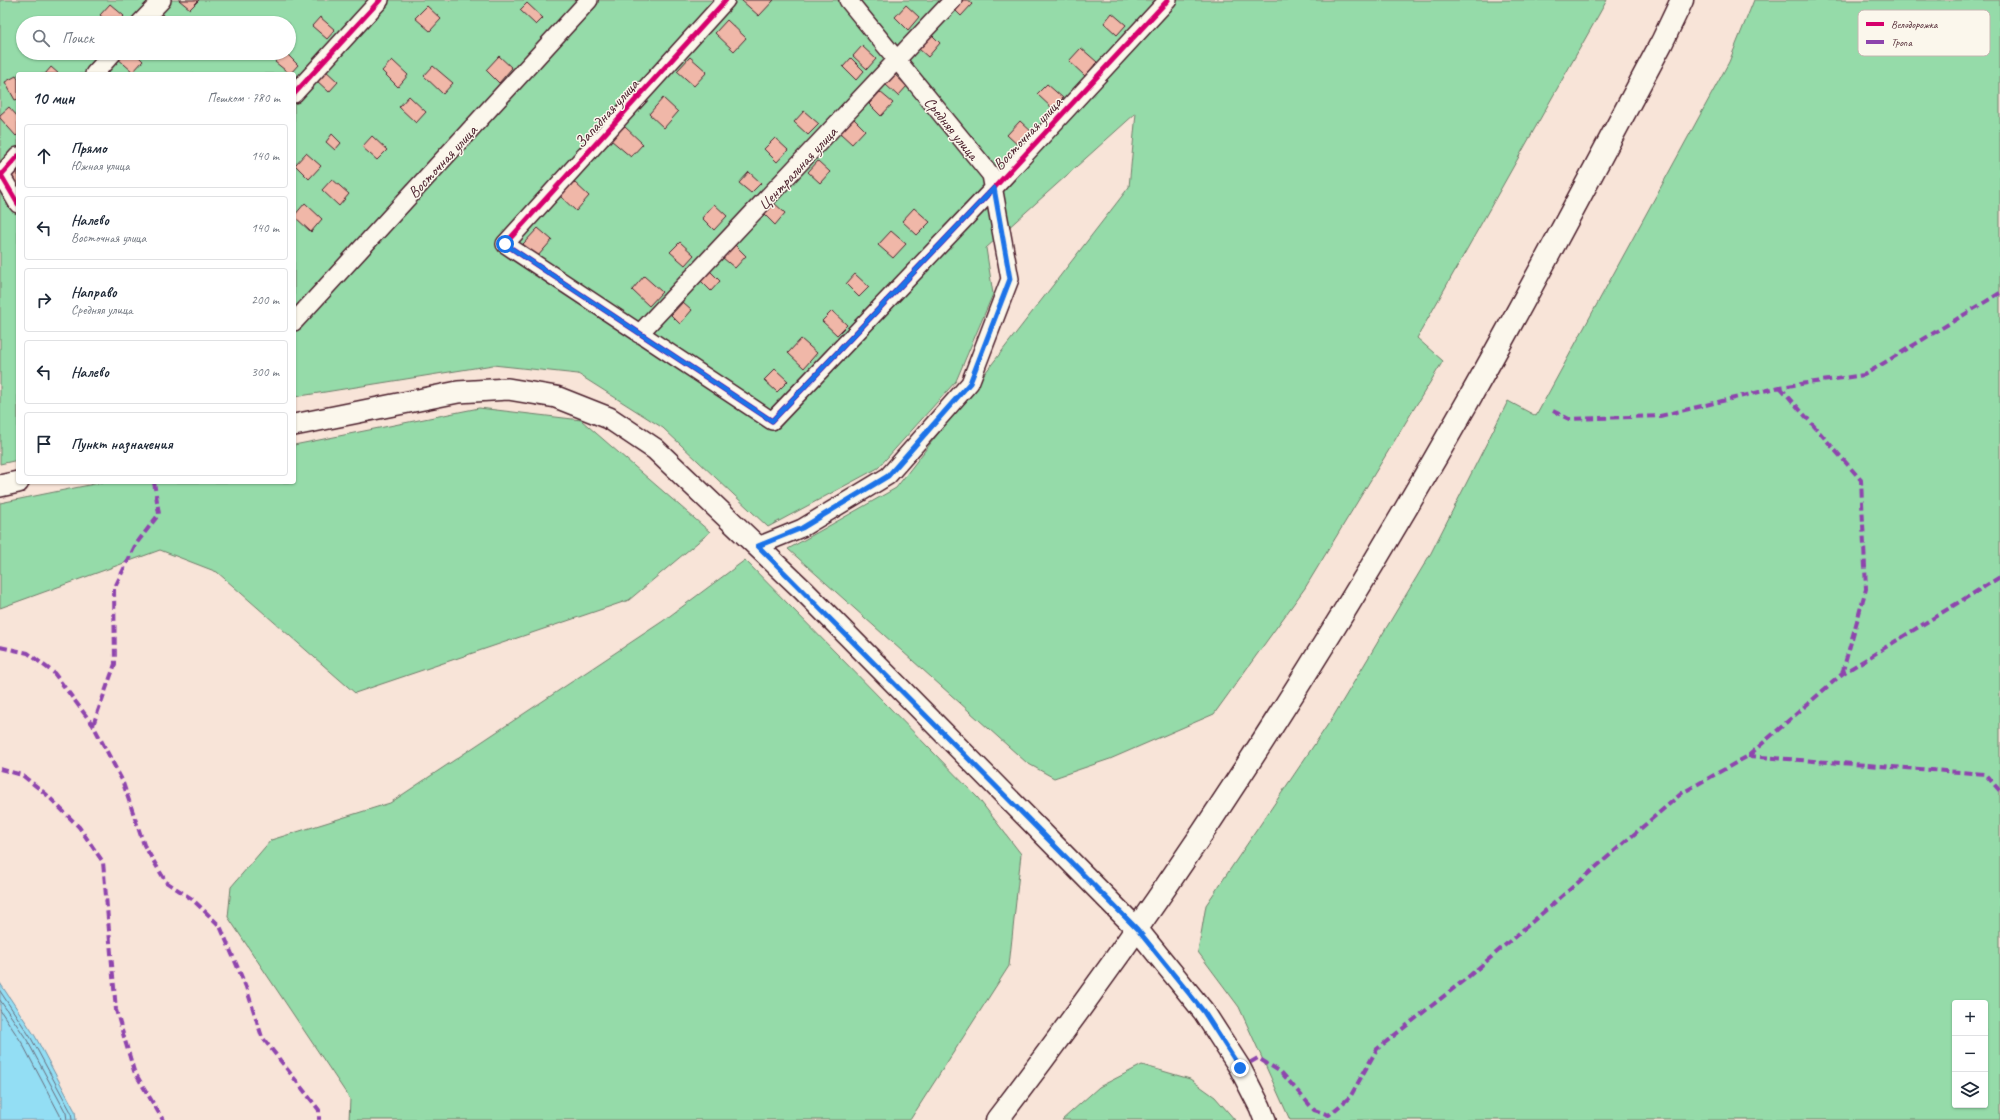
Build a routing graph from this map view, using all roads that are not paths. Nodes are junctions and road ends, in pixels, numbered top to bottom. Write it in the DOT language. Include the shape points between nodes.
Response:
graph roads {
  1 [pos="162,0"];
  2 [pos="380,0"];
  3 [pos="589,0"];
  4 [pos="726,0"];
  5 [pos="848,0"];
  6 [pos="953,0"];
  7 [pos="1168,0"];
  8 [pos="1682,0"];
  9 [pos="147,16"];
  10 [pos="107,60"];
  11 [pos="898,61"];
  12 [pos="96,72"];
  13 [pos="296,92"];
  14 [pos="16,158"];
  15 [pos="0,175"];
  16 [pos="994,188"];
  17 [pos="16,201"];
  18 [pos="296,320"];
  19 [pos="639,334"];
  20 [pos="296,425"];
  21 [pos="16,482"];
  22 [pos="0,486"];
  23 [pos="758,546"];
  24 [pos="1137,929"];
  25 [pos="997,1120"];
  26 [pos="1265,1120"];
  1 -- 9 [label="street"];
  2 -- 13 [label="street"];
  3 -- 18 [label="street, Восточная улица"];
  4 -- 19 [label="street, Западная улица" via="505,244"];
  5 -- 11 [label="street, Средняя улица"];
  6 -- 11 [label="street, Центральная улица"];
  7 -- 16 [label="street, Восточная улица"];
  8 -- 24 [label="highway" via="1528,292 1412,499 1368,574 1218,810"];
  10 -- 12 [label="street"];
  11 -- 16 [label="street, Средняя улица" via="991,175"];
  11 -- 19 [label="street, Центральная улица"];
  14 -- 15 [label="street"];
  15 -- 17 [label="street"];
  16 -- 19 [label="street, Восточная улица" via="772,421"];
  16 -- 23 [label="street, Средняя улица" via="1010,279 970,383 888,476 802,528"];
  20 -- 23 [label="main road" via="458,392 508,389 556,397 609,418 655,449"];
  21 -- 22 [label="main road"];
  23 -- 24 [label="main road"];
  24 -- 25 [label="highway"];
  24 -- 26 [label="main road" via="1204,1012 1240,1068"];
}
